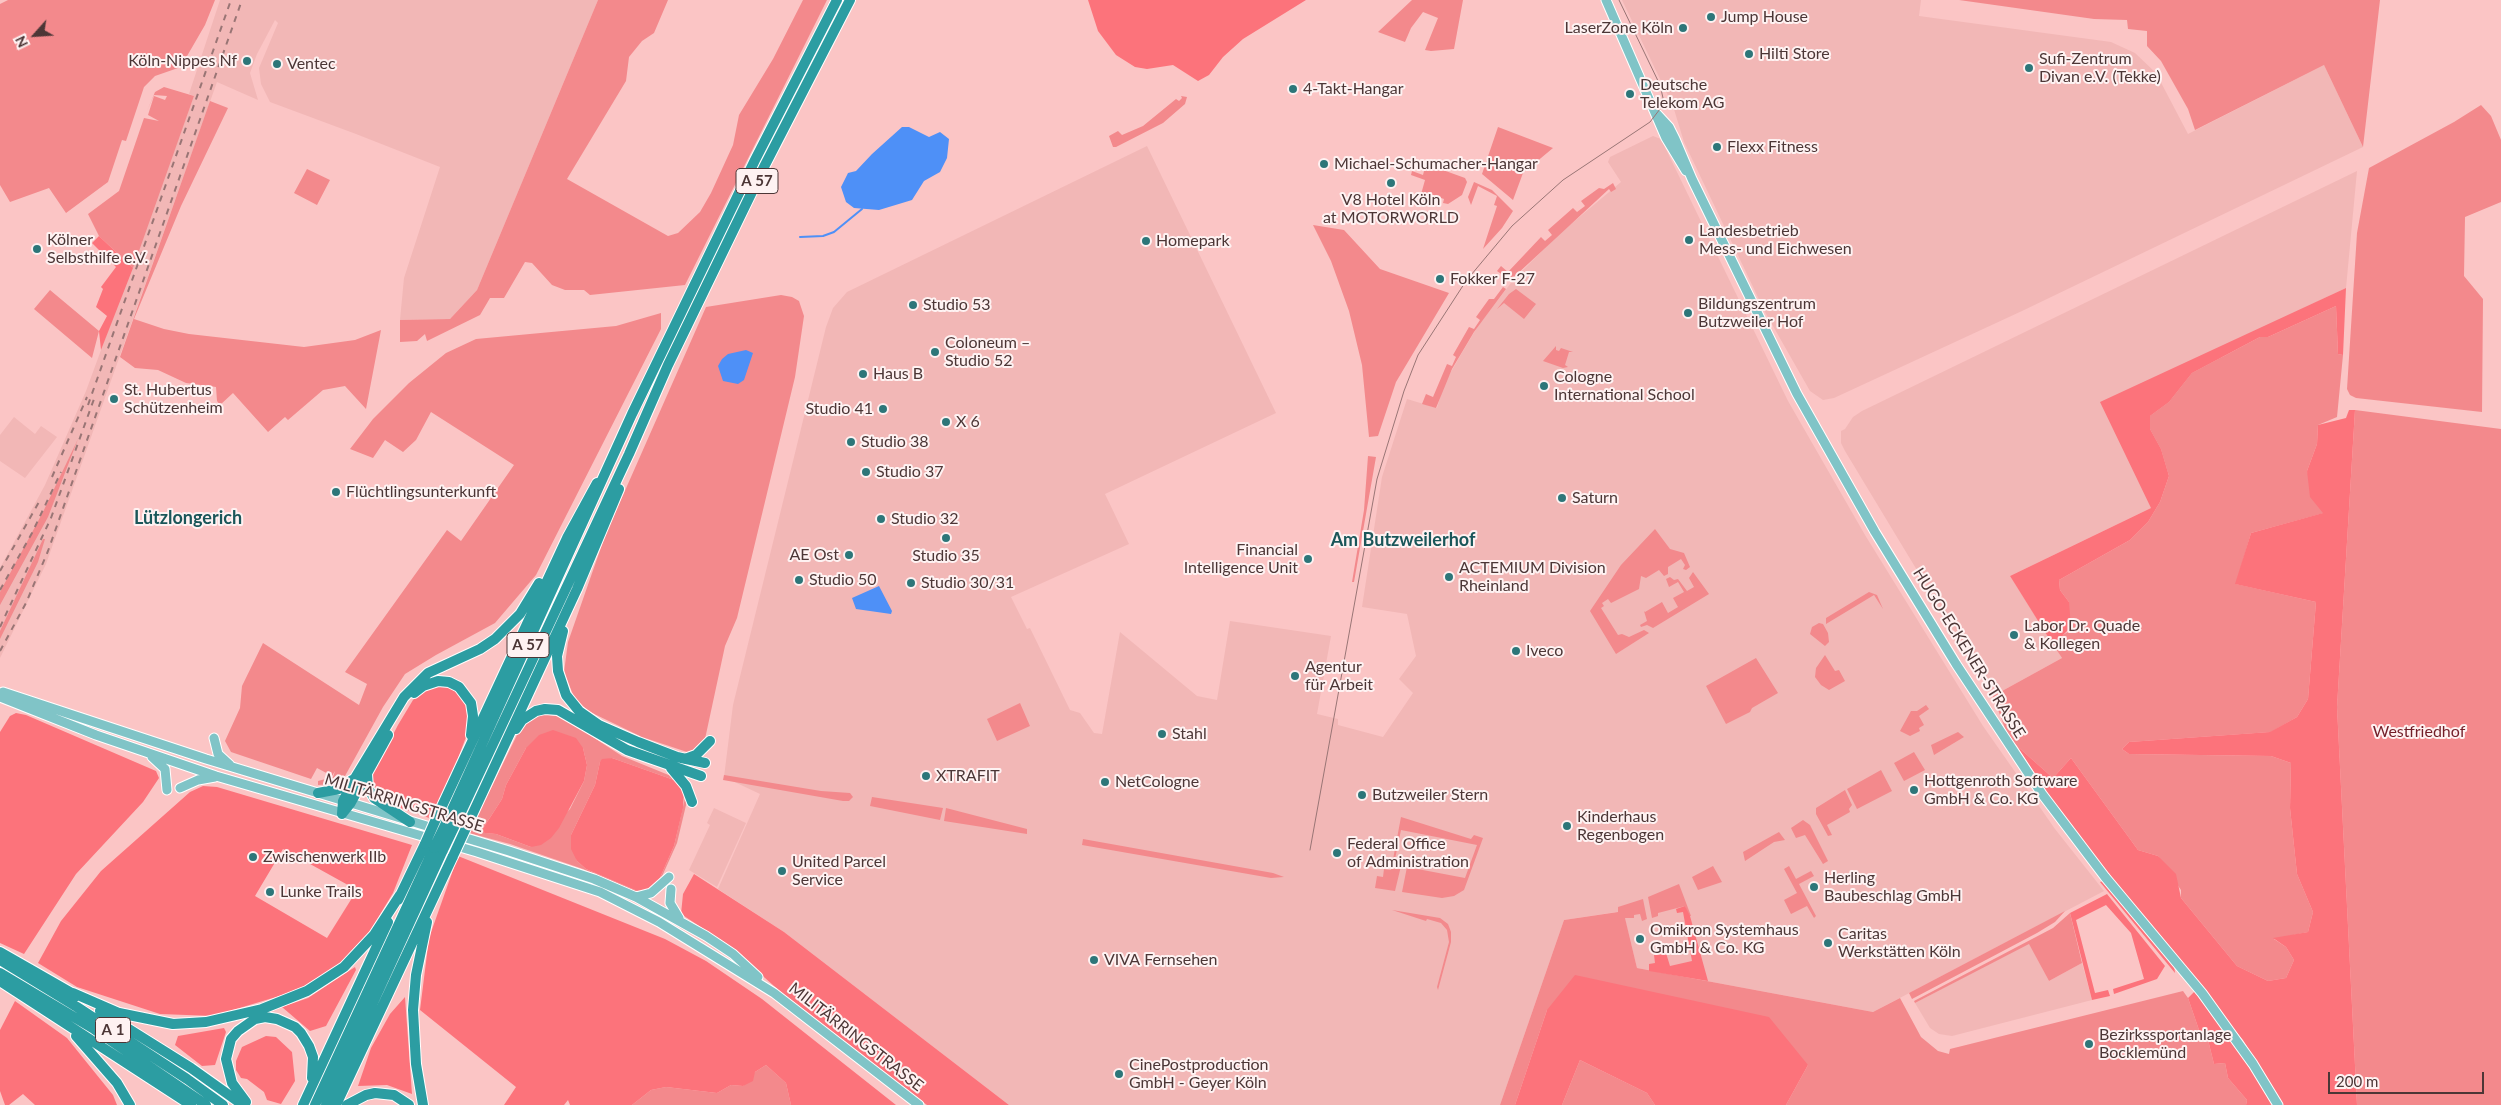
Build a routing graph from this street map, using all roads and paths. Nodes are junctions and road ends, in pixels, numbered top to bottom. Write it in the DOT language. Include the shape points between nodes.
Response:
graph roads {
  1 [pos="837,0"];
  2 [pos="850,0"];
  3 [pos="1606,0"];
  4 [pos="629,454"];
  5 [pos="609,468"];
  6 [pos="567,538"];
  7 [pos="577,589"];
  8 [pos="0,691"];
  9 [pos="0,697"];
  10 [pos="514,699"];
  11 [pos="214,738"];
  12 [pos="710,741"];
  13 [pos="467,751"];
  14 [pos="145,752"];
  15 [pos="684,759"];
  16 [pos="498,761"];
  17 [pos="704,763"];
  18 [pos="669,766"];
  19 [pos="232,767"];
  20 [pos="367,773"];
  21 [pos="216,776"];
  22 [pos="701,776"];
  23 [pos="355,778"];
  24 [pos="180,788"];
  25 [pos="167,790"];
  26 [pos="318,793"];
  27 [pos="347,802"];
  28 [pos="692,802"];
  29 [pos="342,814"];
  30 [pos="410,822"];
  31 [pos="451,823"];
  32 [pos="434,848"];
  33 [pos="669,877"];
  34 [pos="671,889"];
  35 [pos="434,894"];
  36 [pos="400,895"];
  37 [pos="636,897"];
  38 [pos="656,908"];
  39 [pos="636,910"];
  40 [pos="656,921"];
  41 [pos="680,921"];
  42 [pos="0,952"];
  43 [pos="0,960"];
  44 [pos="0,973"];
  45 [pos="0,981"];
  46 [pos="73,993"];
  47 [pos="774,993"];
  48 [pos="42,1008"];
  49 [pos="303,1104"];
  50 [pos="130,1105"];
  51 [pos="190,1105"];
  52 [pos="206,1105"];
  53 [pos="223,1105"];
  54 [pos="243,1105"];
  55 [pos="248,1105"];
  56 [pos="315,1105"];
  57 [pos="326,1105"];
  58 [pos="336,1105"];
  59 [pos="347,1105"];
  60 [pos="409,1105"];
  61 [pos="423,1105"];
  62 [pos="920,1105"];
  63 [pos="2278,1105"];
  1 -- 5 [label="highway, A 57" via="755,160"];
  2 -- 4 [label="highway, A 57" via="765,165 668,365"];
  3 -- 63 [label="main road, HUGO-ECKENER-STRASSE" via="1669,145 1692,179 1798,394 1875,532 1966,679 2070,831 2207,1000"];
  4 -- 7 [label="highway, A 57" via="620,485"];
  4 -- 10 [label="highway, A 57"];
  5 -- 6 [label="highway" via="592,488"];
  5 -- 31 [label="highway, A 57"];
  6 -- 13 [label="highway"];
  6 -- 23 [label="highway" via="530,600 507,629 480,649 428,674 411,689"];
  7 -- 15 [label="highway" via="557,656 566,695 578,711 598,725"];
  7 -- 16 [label="highway"];
  8 -- 19 [label="main road, MILITÄRRINGSTRASSE"];
  9 -- 14 [label="main road, MILITÄRRINGSTRASSE"];
  10 -- 16 [label="highway"];
  10 -- 31 [label="highway, A 57"];
  11 -- 19 [label="main road" via="218,754"];
  12 -- 15 [label="highway" via="696,755"];
  13 -- 20 [label="highway" via="473,716 468,696 453,683 430,683 409,699"];
  13 -- 32 [label="highway, bridge" via="436,819"];
  14 -- 21 [label="main road, MILITÄRRINGSTRASSE"];
  14 -- 25 [label="main road" via="165,769"];
  15 -- 17 [label="highway"];
  16 -- 18 [label="highway" via="522,720 536,712 553,709 570,715 613,744"];
  16 -- 35 [label="highway, bridge"];
  18 -- 22 [label="highway"];
  18 -- 28 [label="highway" via="682,780"];
  19 -- 26 [label="main road, MILITÄRRINGSTRASSE"];
  20 -- 27 [label="highway"];
  20 -- 30 [label="highway" via="368,788 374,798"];
  21 -- 24 [label="main road"];
  21 -- 29 [label="main road, MILITÄRRINGSTRASSE"];
  23 -- 26 [label="highway" via="339,789"];
  23 -- 27 [label="highway"];
  26 -- 27 [label="main road, MILITÄRRINGSTRASSE"];
  27 -- 29 [label="highway"];
  27 -- 30 [label="main road, MILITÄRRINGSTRASSE"];
  29 -- 39 [label="main road, MILITÄRRINGSTRASSE" via="547,873 600,892"];
  30 -- 37 [label="main road, MILITÄRRINGSTRASSE" via="552,864"];
  31 -- 32 [label="highway, A 57, bridge"];
  32 -- 36 [label="highway"];
  32 -- 56 [label="highway, A 57"];
  32 -- 57 [label="highway, A 57"];
  33 -- 37 [label="main road" via="651,893"];
  34 -- 41 [label="main road" via="670,903"];
  35 -- 58 [label="highway"];
  35 -- 61 [label="highway" via="422,940 413,1010 416,1064"];
  36 -- 46 [label="highway" via="374,935 344,967 307,991 262,1009 206,1022 173,1024 119,1013"];
  36 -- 49 [label="highway"];
  37 -- 38 [label="main road, MILITÄRRINGSTRASSE"];
  38 -- 39 [label="main road"];
  38 -- 40 [label="main road"];
  38 -- 41 [label="main road, MILITÄRRINGSTRASSE"];
  39 -- 40 [label="main road, MILITÄRRINGSTRASSE"];
  40 -- 47 [label="main road, MILITÄRRINGSTRASSE"];
  41 -- 47 [label="main road, MILITÄRRINGSTRASSE" via="733,954"];
  42 -- 46 [label="highway"];
  43 -- 53 [label="highway, A 1" via="77,1007"];
  44 -- 52 [label="highway, A 1" via="94,1029"];
  45 -- 48 [label="highway"];
  46 -- 54 [label="highway"];
  47 -- 62 [label="main road, MILITÄRRINGSTRASSE"];
  48 -- 50 [label="highway" via="84,1043 117,1083"];
  48 -- 51 [label="highway"];
  49 -- 55 [label="highway" via="314,1066 309,1046 296,1026 265,1017 255,1019 238,1030 227,1049 227,1069 232,1083"];
  59 -- 60 [label="highway" via="375,1093 394,1095"];
}
